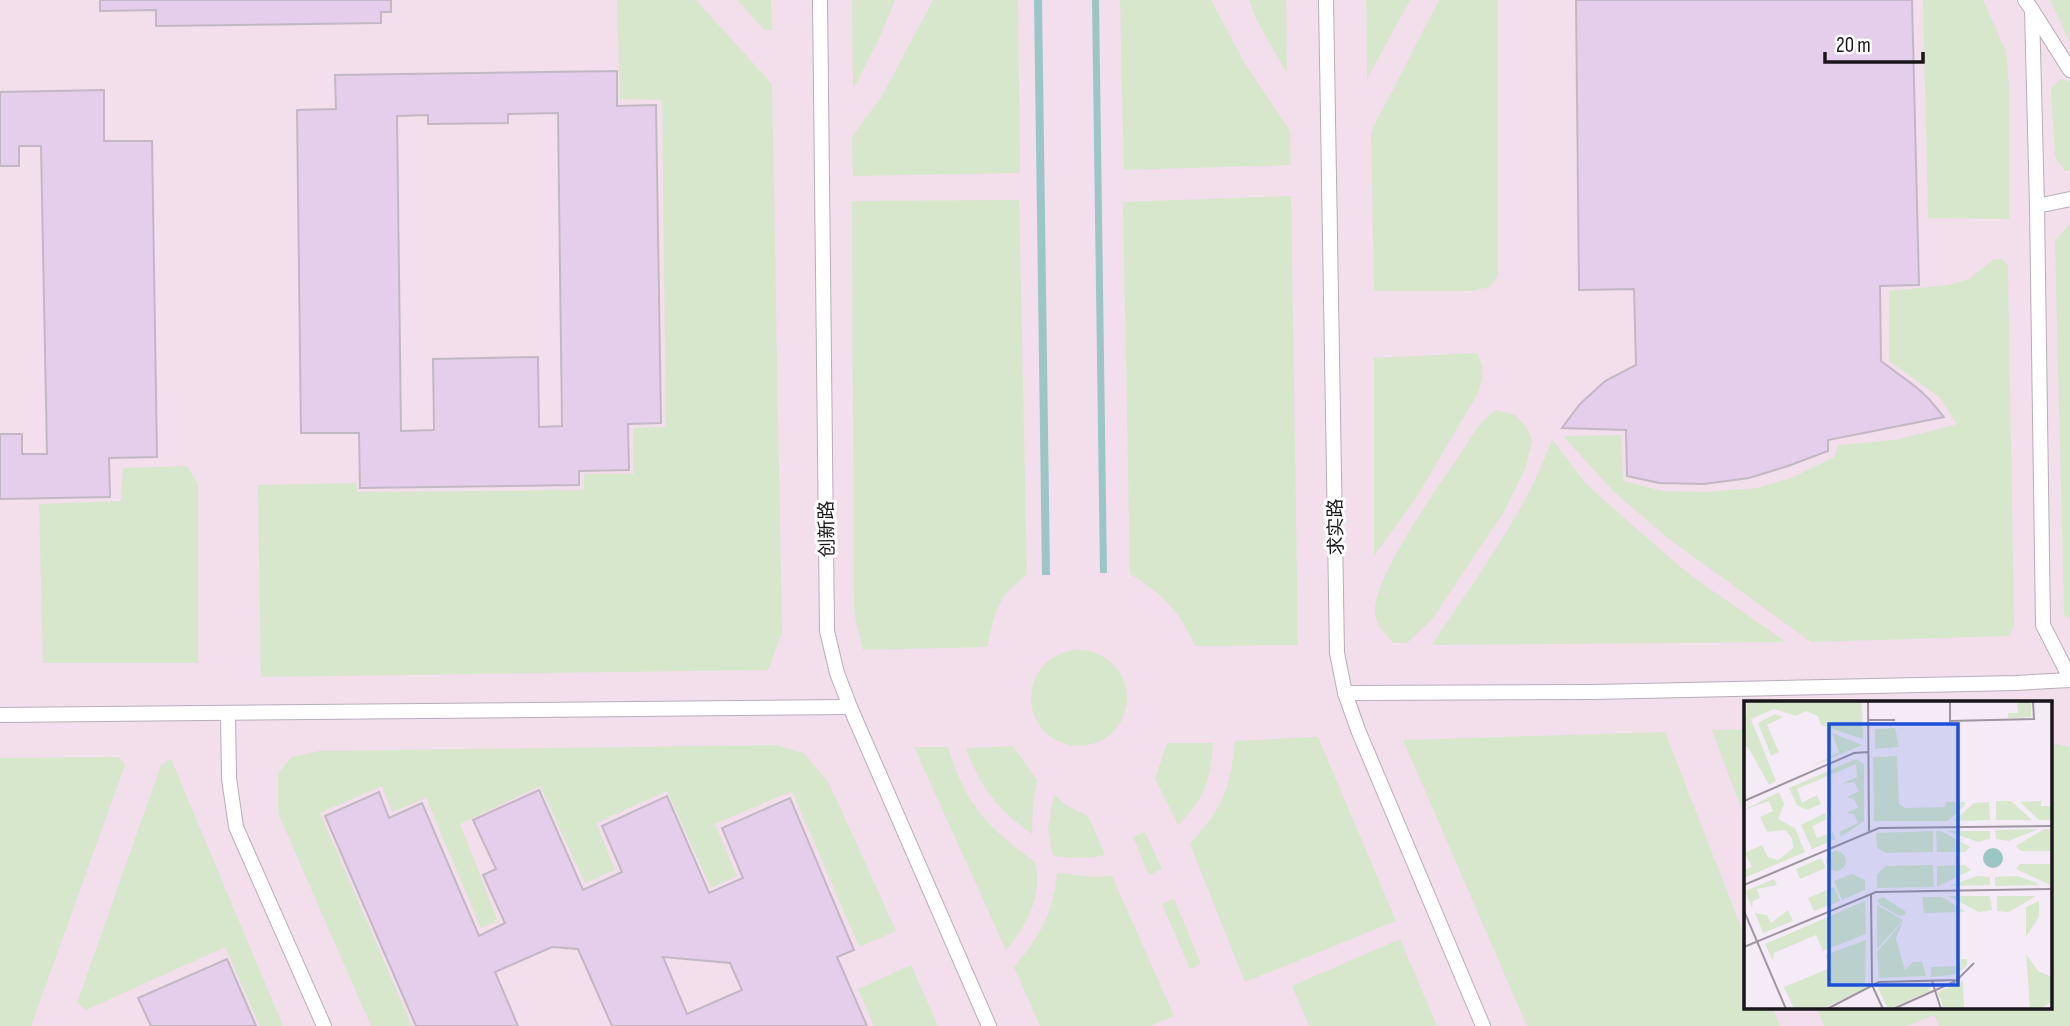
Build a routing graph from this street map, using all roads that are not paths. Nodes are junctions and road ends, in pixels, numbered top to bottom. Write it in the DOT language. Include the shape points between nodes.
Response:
graph roads {
  1 [pos="820,0"];
  2 [pos="1326,0"];
  3 [pos="2029,5"];
  4 [pos="2070,70"];
  5 [pos="2070,199"];
  6 [pos="2038,206"];
  7 [pos="2070,679"];
  8 [pos="1345,693"];
  9 [pos="850,707"];
  10 [pos="228,713"];
  11 [pos="0,715"];
  12 [pos="324,1026"];
  13 [pos="989,1026"];
  14 [pos="1483,1026"];
  1 -- 9 [label="lane, 创新路" via="827,631"];
  2 -- 8 [label="lane, 求实路" via="1337,653"];
  3 -- 4 [label="lane"];
  3 -- 6 [label="lane"];
  5 -- 6 [label="lane"];
  6 -- 7 [label="lane" via="2043,625"];
  7 -- 8 [label="lane" via="1607,692"];
  8 -- 14 [label="lane, 求实路"];
  9 -- 10 [label="lane"];
  9 -- 13 [label="lane, 创新路"];
  10 -- 11 [label="lane"];
  10 -- 12 [label="lane" via="229,778 236,827"];
}
